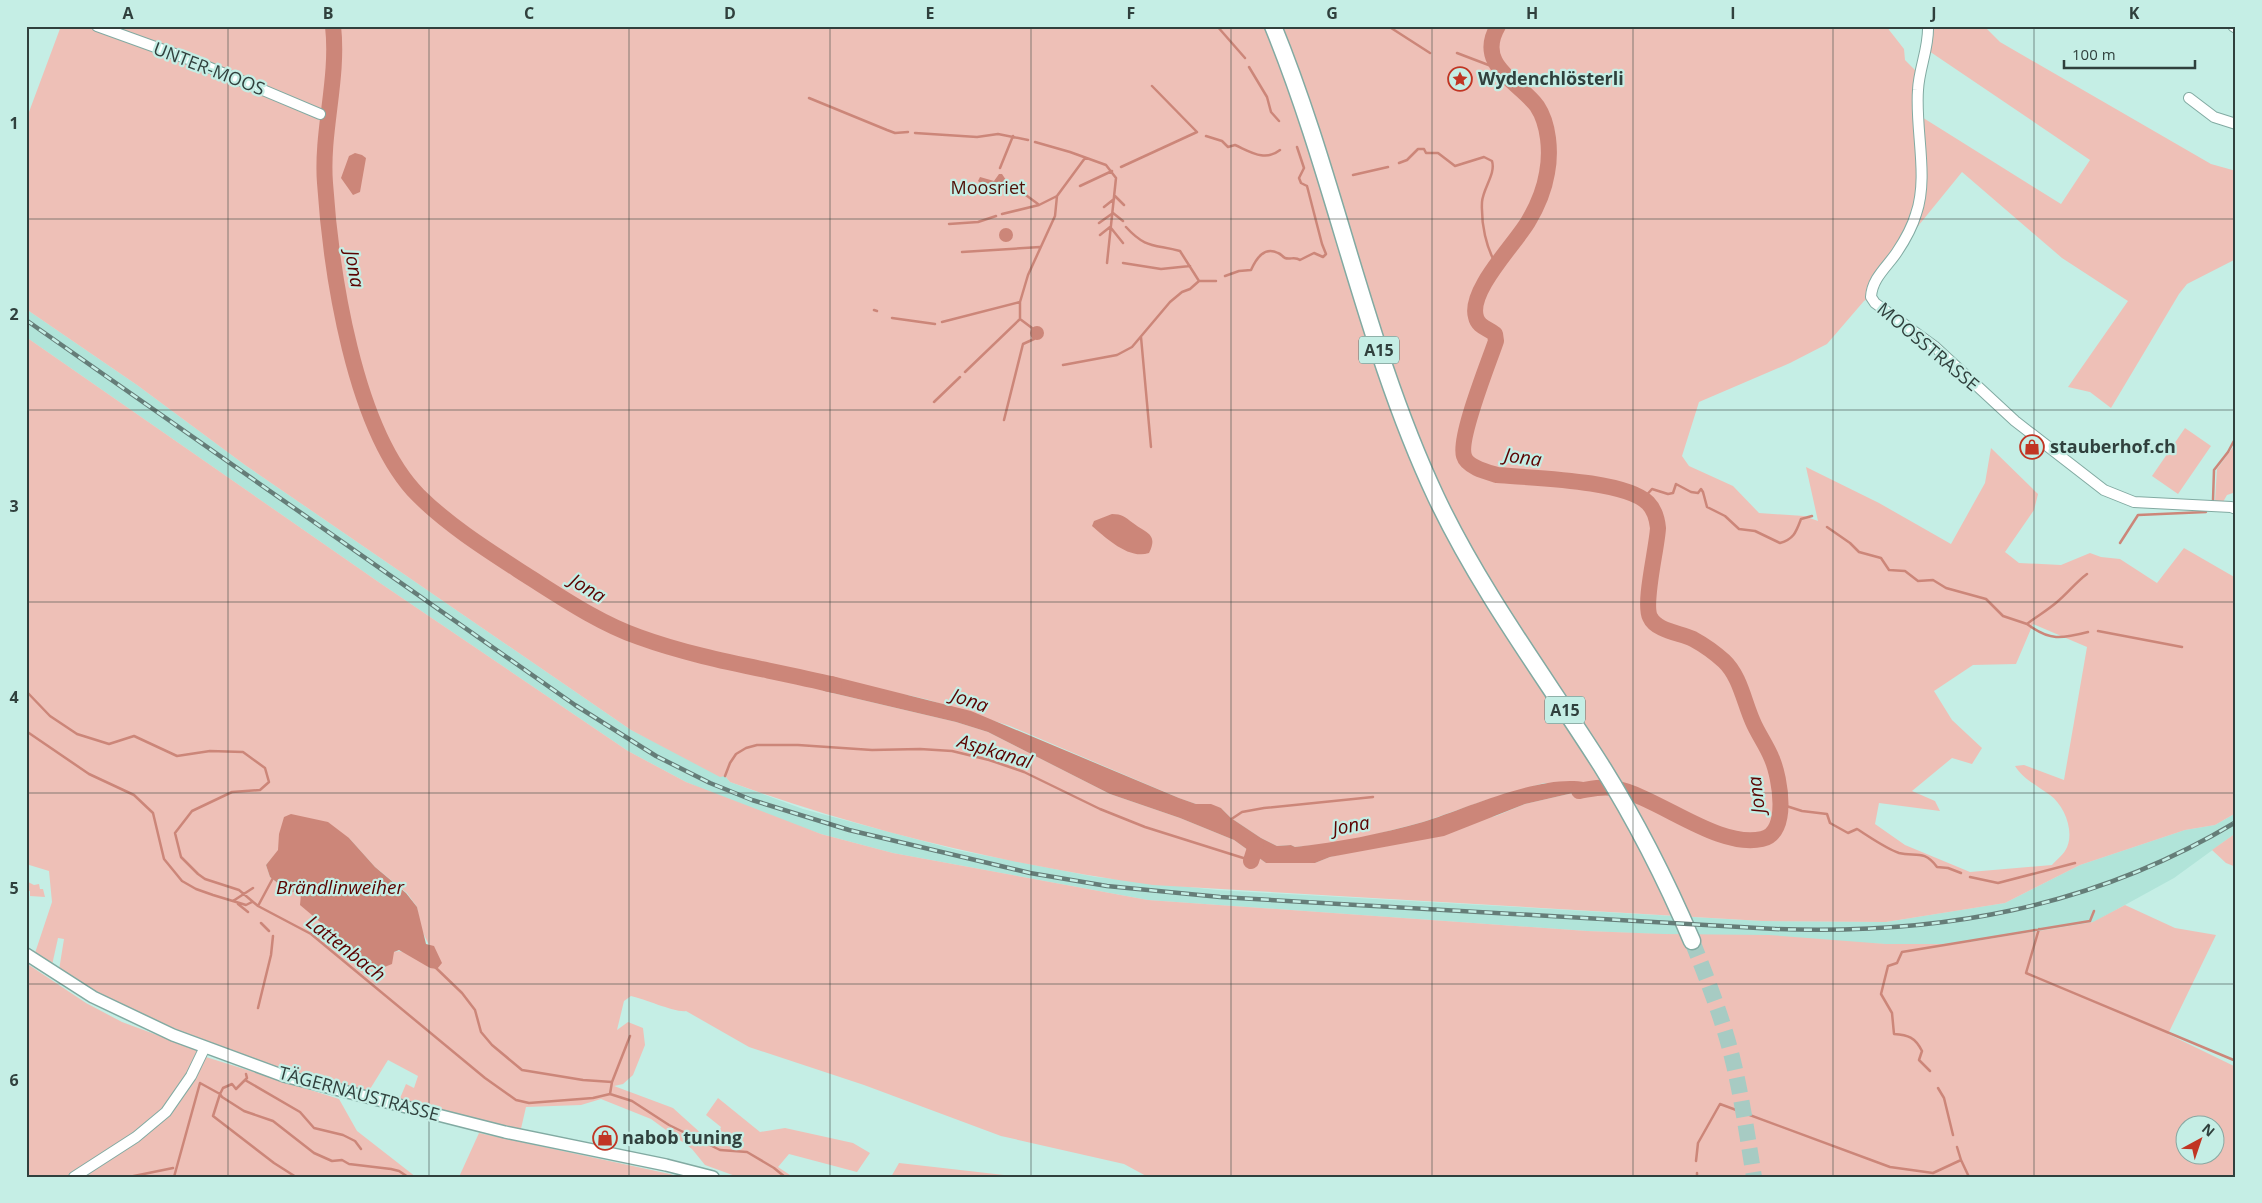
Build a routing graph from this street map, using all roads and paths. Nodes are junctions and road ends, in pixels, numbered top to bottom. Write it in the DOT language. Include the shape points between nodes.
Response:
graph roads {
  1 [pos="97,26"];
  2 [pos="1273,26"];
  3 [pos="1928,26"];
  4 [pos="2189,98"];
  5 [pos="320,114"];
  6 [pos="2236,124"];
  7 [pos="2234,506"];
  8 [pos="1692,941"];
  9 [pos="26,954"];
  10 [pos="205,1047"];
  11 [pos="74,1177"];
  12 [pos="713,1177"];
  1 -- 5 [label="street, UNTER-MOOS" via="194,61"];
  2 -- 8 [label="highway, A15" via="1312,133 1387,374 1426,474 1478,575 1639,830"];
  3 -- 7 [label="street, MOOSSTRASSE" via="1916,114 1922,189 1920,203 1908,234 1874,283 1871,297 1874,303 1934,346 2015,421 2104,490 2134,502"];
  4 -- 6 [label="street" via="2214,117"];
  9 -- 10 [label="street, TÄGERNAUSTRASSE" via="93,997"];
  10 -- 11 [label="street" via="191,1076 166,1112 136,1137"];
  10 -- 12 [label="street, TÄGERNAUSTRASSE" via="284,1076 356,1095 505,1132"];
}
